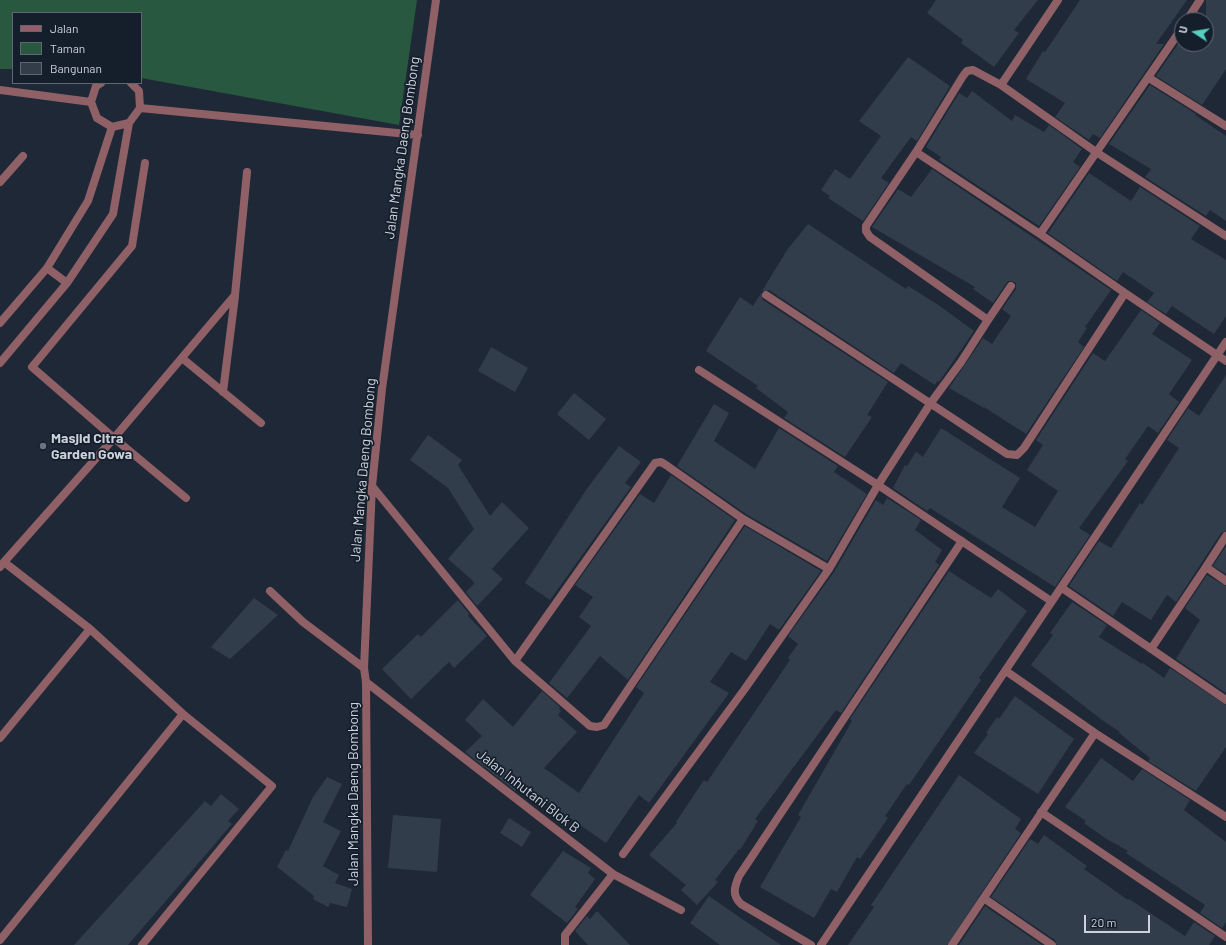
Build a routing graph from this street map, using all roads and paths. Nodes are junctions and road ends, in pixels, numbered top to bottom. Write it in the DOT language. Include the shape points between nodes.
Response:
graph roads {
  1 [pos="436,0"];
  2 [pos="1200,0"];
  3 [pos="1055,1"];
  4 [pos="1192,12"];
  5 [pos="1174,40"];
  6 [pos="1149,78"];
  7 [pos="99,84"];
  8 [pos="132,84"];
  9 [pos="1001,85"];
  10 [pos="0,90"];
  11 [pos="91,102"];
  12 [pos="140,108"];
  13 [pos="129,123"];
  14 [pos="1226,126"];
  15 [pos="112,127"];
  16 [pos="418,135"];
  17 [pos="916,152"];
  18 [pos="1096,152"];
  19 [pos="23,156"];
  20 [pos="145,163"];
  21 [pos="246,172"];
  22 [pos="0,182"];
  23 [pos="1040,234"];
  24 [pos="1226,236"];
  25 [pos="47,268"];
  26 [pos="67,283"];
  27 [pos="1011,286"];
  28 [pos="1125,293"];
  29 [pos="235,295"];
  30 [pos="766,295"];
  31 [pos="988,320"];
  32 [pos="0,323"];
  33 [pos="1226,342"];
  34 [pos="1218,356"];
  35 [pos="182,358"];
  36 [pos="1226,361"];
  37 [pos="0,363"];
  38 [pos="699,370"];
  39 [pos="223,392"];
  40 [pos="930,404"];
  41 [pos="261,423"];
  42 [pos="114,438"];
  43 [pos="878,485"];
  44 [pos="372,486"];
  45 [pos="186,498"];
  46 [pos="744,519"];
  47 [pos="1226,536"];
  48 [pos="962,541"];
  49 [pos="2,564"];
  50 [pos="1206,567"];
  51 [pos="829,569"];
  52 [pos="1226,581"];
  53 [pos="1062,588"];
  54 [pos="270,591"];
  55 [pos="1051,601"];
  56 [pos="90,629"];
  57 [pos="1151,649"];
  58 [pos="515,661"];
  59 [pos="364,668"];
  60 [pos="1006,671"];
  61 [pos="366,682"];
  62 [pos="1226,700"];
  63 [pos="183,714"];
  64 [pos="1095,733"];
  65 [pos="0,738"];
  66 [pos="1041,812"];
  67 [pos="1226,817"];
  68 [pos="623,854"];
  69 [pos="613,874"];
  70 [pos="985,899"];
  71 [pos="681,910"];
  72 [pos="1226,937"];
  73 [pos="0,940"];
  74 [pos="1226,941"];
  75 [pos="142,945"];
  76 [pos="368,945"];
  77 [pos="565,945"];
  78 [pos="811,945"];
  79 [pos="821,945"];
  80 [pos="952,945"];
  81 [pos="1052,945"];
  82 [pos="1224,945"];
  1 -- 16 [label="street, Jalan Mangka Daeng Bombong"];
  2 -- 4 [label="street"];
  3 -- 9 [label="street"];
  5 -- 6 [label="street"];
  6 -- 14 [label="street"];
  6 -- 18 [label="street"];
  7 -- 11 [label="street" via="96,86"];
  8 -- 12 [label="street" via="139,91"];
  9 -- 17 [label="street" via="973,70 967,71"];
  9 -- 18 [label="street"];
  10 -- 11 [label="street"];
  11 -- 15 [label="street" via="97,118"];
  12 -- 13 [label="street"];
  12 -- 16 [label="street"];
  13 -- 15 [label="street"];
  13 -- 26 [label="street" via="113,214"];
  15 -- 25 [label="street" via="88,201"];
  16 -- 44 [label="street, Jalan Mangka Daeng Bombong" via="382,389"];
  17 -- 23 [label="street"];
  17 -- 31 [label="street" via="866,226 866,231 870,237"];
  18 -- 23 [label="street"];
  18 -- 24 [label="street"];
  19 -- 22 [label="street"];
  20 -- 42 [label="street" via="132,246 32,367"];
  21 -- 29 [label="street"];
  23 -- 28 [label="street"];
  25 -- 26 [label="street"];
  25 -- 32 [label="street"];
  26 -- 37 [label="street"];
  27 -- 31 [label="street"];
  28 -- 34 [label="street"];
  28 -- 40 [label="street" via="1018,455 1007,454"];
  29 -- 35 [label="street"];
  29 -- 39 [label="street"];
  30 -- 40 [label="street"];
  31 -- 40 [label="street"];
  33 -- 34 [label="street"];
  34 -- 36 [label="street"];
  34 -- 53 [label="street"];
  35 -- 39 [label="street"];
  35 -- 42 [label="street"];
  38 -- 43 [label="street"];
  39 -- 41 [label="street"];
  40 -- 43 [label="street"];
  42 -- 45 [label="street"];
  42 -- 49 [label="street"];
  43 -- 48 [label="street"];
  43 -- 51 [label="street"];
  44 -- 58 [label="street"];
  44 -- 59 [label="street, Jalan Mangka Daeng Bombong"];
  46 -- 51 [label="street"];
  46 -- 58 [label="street" via="666,465 661,462 655,464"];
  46 -- 58 [label="street" via="604,725 590,726"];
  47 -- 50 [label="street"];
  48 -- 55 [label="street"];
  48 -- 78 [label="street" via="743,870 735,886 734,895 742,904"];
  49 -- 56 [label="street"];
  50 -- 52 [label="street"];
  50 -- 57 [label="street"];
  51 -- 68 [label="street"];
  53 -- 55 [label="street"];
  53 -- 57 [label="street"];
  54 -- 59 [label="street" via="303,622"];
  55 -- 60 [label="street"];
  56 -- 63 [label="street"];
  56 -- 65 [label="street"];
  57 -- 62 [label="street"];
  59 -- 61 [label="street, Jalan Mangka Daeng Bombong"];
  60 -- 64 [label="street"];
  60 -- 79 [label="street"];
  61 -- 69 [label="street, Jalan Inhutani Blok B"];
  61 -- 76 [label="street, Jalan Mangka Daeng Bombong"];
  63 -- 73 [label="street"];
  63 -- 75 [label="street" via="272,786"];
  64 -- 66 [label="street"];
  64 -- 67 [label="street"];
  66 -- 70 [label="street"];
  66 -- 72 [label="street"];
  69 -- 71 [label="street, Jalan Inhutani Blok B"];
  69 -- 77 [label="street" via="565,935"];
  70 -- 80 [label="street"];
  70 -- 81 [label="street"];
  74 -- 82 [label="street"];
}
